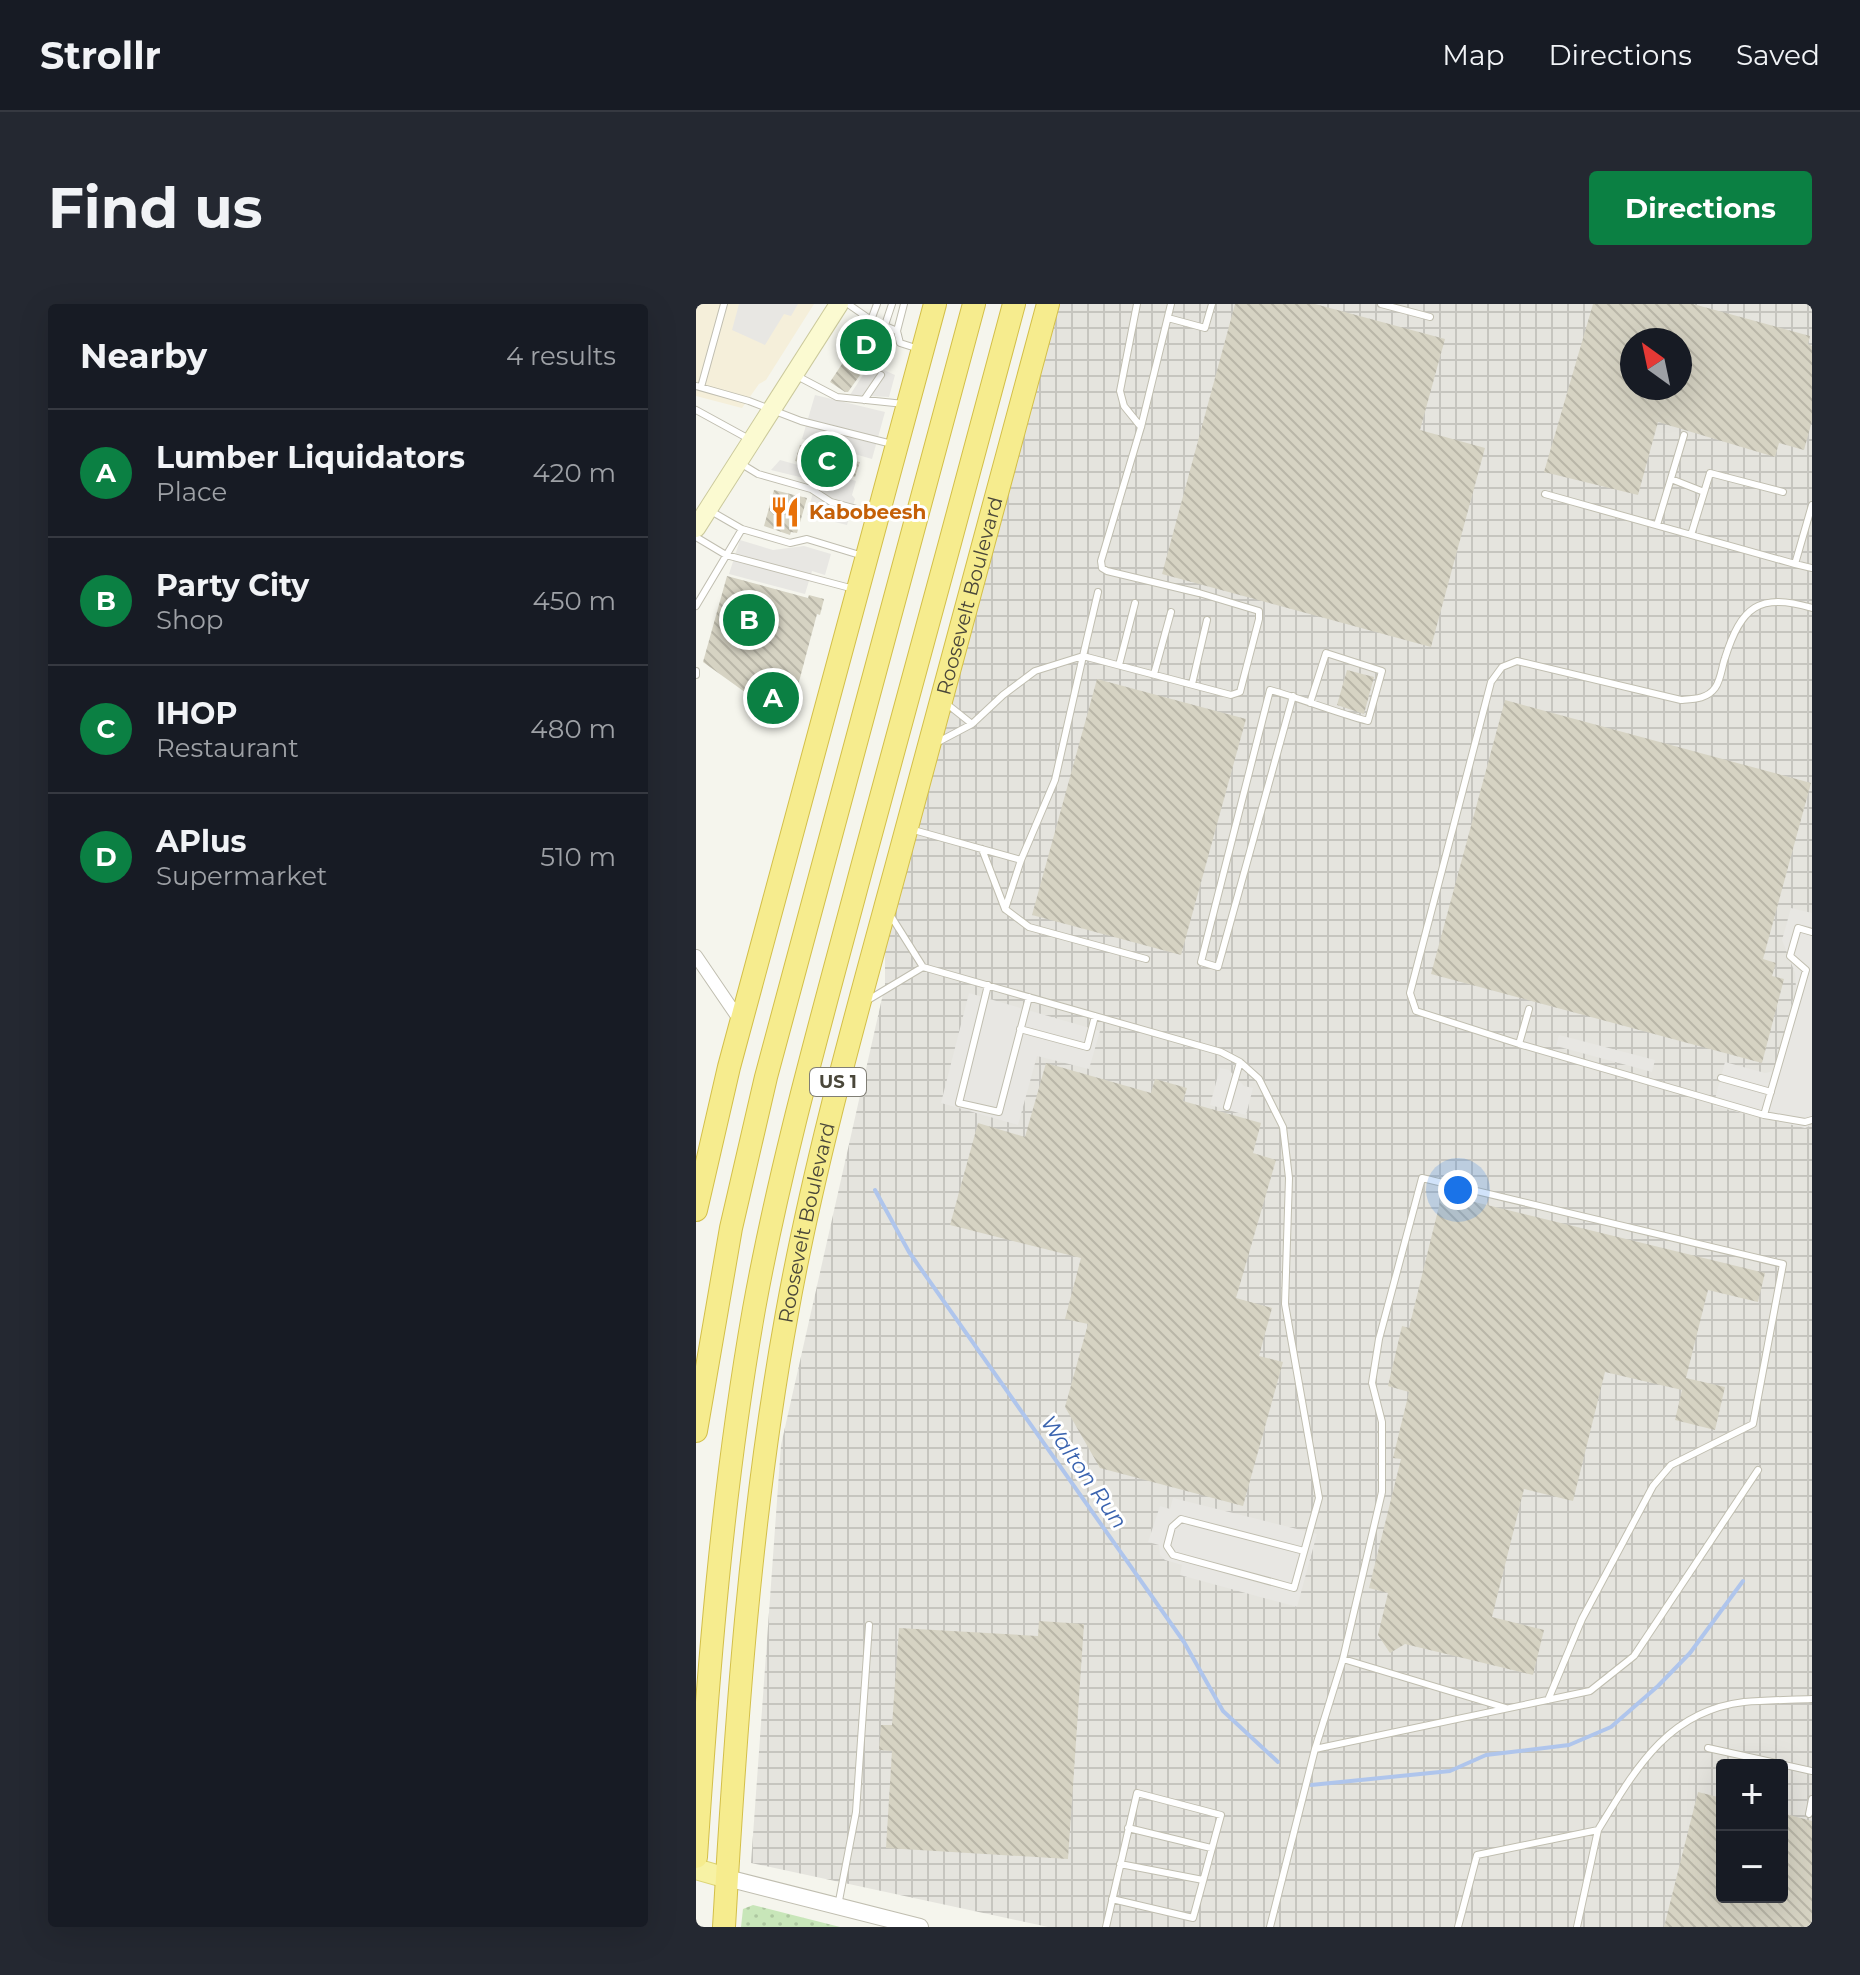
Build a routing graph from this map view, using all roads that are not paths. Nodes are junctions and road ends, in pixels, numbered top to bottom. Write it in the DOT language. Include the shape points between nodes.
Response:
graph roads {
  1 [pos="724,304"];
  2 [pos="839,304"];
  3 [pos="848,304"];
  4 [pos="877,304"];
  5 [pos="892,304"];
  6 [pos="904,304"];
  7 [pos="935,304"];
  8 [pos="974,304"];
  9 [pos="1014,304"];
  10 [pos="1048,304"];
  11 [pos="1137,304"];
  12 [pos="1171,304"];
  13 [pos="1212,304"];
  14 [pos="1381,304"];
  15 [pos="1430,317"];
  16 [pos="1168,318"];
  17 [pos="871,320"];
  18 [pos="885,325"];
  19 [pos="897,331"];
  20 [pos="923,350"];
  21 [pos="794,374"];
  22 [pos="881,375"];
  23 [pos="699,387"];
  24 [pos="864,400"];
  25 [pos="908,405"];
  26 [pos="772,409"];
  27 [pos="696,410"];
  28 [pos="1141,427"];
  29 [pos="1684,435"];
  30 [pos="752,441"];
  31 [pos="897,446"];
  32 [pos="739,462"];
  33 [pos="1671,479"];
  34 [pos="1704,492"];
  35 [pos="1783,492"];
  36 [pos="1545,494"];
  37 [pos="1812,505"];
  38 [pos="708,509"];
  39 [pos="878,515"];
  40 [pos="1657,525"];
  41 [pos="696,528"];
  42 [pos="742,529"];
  43 [pos="1691,535"];
  44 [pos="696,537"];
  45 [pos="726,555"];
  46 [pos="867,557"];
  47 [pos="1795,564"];
  48 [pos="1812,568"];
  49 [pos="858,590"];
  50 [pos="1098,592"];
  51 [pos="969,596"];
  52 [pos="1135,603"];
  53 [pos="696,606"];
  54 [pos="1812,608"];
  55 [pos="1171,612"];
  56 [pos="1207,620"];
  57 [pos="1083,656"];
  58 [pos="1119,665"];
  59 [pos="1154,674"];
  60 [pos="1192,684"];
  61 [pos="1293,696"];
  62 [pos="941,700"];
  63 [pos="1310,703"];
  64 [pos="904,713"];
  65 [pos="972,724"];
  66 [pos="928,747"];
  67 [pos="906,829"];
  68 [pos="982,849"];
  69 [pos="1021,860"];
  70 [pos="885,907"];
  71 [pos="1005,909"];
  72 [pos="1812,932"];
  73 [pos="696,956"];
  74 [pos="1146,959"];
  75 [pos="923,967"];
  76 [pos="988,985"];
  77 [pos="1029,997"];
  78 [pos="859,1005"];
  79 [pos="1529,1009"];
  80 [pos="1095,1016"];
  81 [pos="741,1022"];
  82 [pos="1020,1029"];
  83 [pos="1519,1044"];
  84 [pos="1240,1062"];
  85 [pos="1721,1078"];
  86 [pos="1771,1092"];
  87 [pos="1227,1107"];
  88 [pos="1764,1115"];
  89 [pos="1812,1120"];
  90 [pos="696,1210"];
  91 [pos="705,1374"];
  92 [pos="743,1380"];
  93 [pos="696,1400"];
  94 [pos="696,1431"];
  95 [pos="1758,1470"];
  96 [pos="754,1529"];
  97 [pos="1304,1551"];
  98 [pos="869,1625"];
  99 [pos="1343,1659"];
  100 [pos="1812,1699"];
  101 [pos="1548,1700"];
  102 [pos="1507,1708"];
  103 [pos="1708,1748"];
  104 [pos="1315,1749"];
  105 [pos="1758,1759"];
  106 [pos="1788,1766"];
  107 [pos="1812,1771"];
  108 [pos="1812,1799"];
  109 [pos="1809,1814"];
  110 [pos="1128,1828"];
  111 [pos="1598,1830"];
  112 [pos="1211,1848"];
  113 [pos="696,1857"];
  114 [pos="1120,1864"];
  115 [pos="696,1869"];
  116 [pos="727,1878"];
  117 [pos="1203,1880"];
  118 [pos="1112,1899"];
  119 [pos="838,1906"];
  120 [pos="724,1927"];
  121 [pos="920,1927"];
  122 [pos="1106,1927"];
  123 [pos="1270,1927"];
  124 [pos="1458,1927"];
  125 [pos="1577,1927"];
  1 -- 23 [label="lane"];
  2 -- 21 [label="main road"];
  3 -- 17 [label="lane"];
  4 -- 17 [label="lane"];
  5 -- 18 [label="lane"];
  6 -- 19 [label="lane"];
  7 -- 20 [label="highway"];
  8 -- 91 [label="highway" via="766,1077"];
  9 -- 64 [label="highway, Roosevelt Boulevard / US 1"];
  10 -- 51 [label="highway, Roosevelt Boulevard / US 1"];
  11 -- 28 [label="lane" via="1120,391 1124,406"];
  12 -- 16 [label="lane"];
  13 -- 16 [label="lane" via="1205,328"];
  14 -- 15 [label="lane"];
  16 -- 28 [label="lane"];
  17 -- 18 [label="lane"];
  18 -- 19 [label="lane"];
  19 -- 20 [label="lane" via="900,343"];
  20 -- 25 [label="highway"];
  21 -- 24 [label="lane" via="837,397"];
  21 -- 26 [label="main road"];
  22 -- 24 [label="lane"];
  23 -- 26 [label="lane"];
  24 -- 25 [label="lane"];
  25 -- 31 [label="highway"];
  26 -- 30 [label="main road"];
  26 -- 31 [label="lane"];
  27 -- 30 [label="lane"];
  28 -- 60 [label="lane" via="1102,568 1259,611 1240,692 1231,695"];
  29 -- 33 [label="lane"];
  30 -- 32 [label="main road"];
  31 -- 39 [label="highway"];
  32 -- 38 [label="main road"];
  32 -- 39 [label="lane" via="831,502"];
  33 -- 34 [label="lane"];
  33 -- 40 [label="lane"];
  34 -- 35 [label="lane" via="1710,473"];
  34 -- 43 [label="lane"];
  36 -- 40 [label="lane"];
  37 -- 47 [label="lane"];
  38 -- 41 [label="main road"];
  38 -- 42 [label="lane"];
  39 -- 46 [label="highway"];
  40 -- 43 [label="lane"];
  42 -- 45 [label="lane"];
  42 -- 46 [label="lane" via="790,543 807,539"];
  43 -- 47 [label="lane"];
  44 -- 45 [label="lane"];
  45 -- 49 [label="lane"];
  45 -- 53 [label="lane"];
  46 -- 49 [label="highway"];
  47 -- 48 [label="lane"];
  49 -- 81 [label="highway"];
  50 -- 57 [label="lane"];
  51 -- 62 [label="highway, Roosevelt Boulevard / US 1"];
  51 -- 64 [label="highway"];
  52 -- 58 [label="lane"];
  54 -- 83 [label="lane" via="1786,600 1747,612 1733,634 1715,688 1701,699 1681,700 1517,661 1502,667 1491,682 1410,993 1416,1011"];
  55 -- 59 [label="lane"];
  56 -- 60 [label="lane"];
  57 -- 58 [label="lane"];
  57 -- 65 [label="lane" via="1035,671"];
  57 -- 69 [label="lane" via="1055,780"];
  58 -- 59 [label="lane"];
  59 -- 60 [label="lane"];
  61 -- 61 [label="lane" via="1270,690 1201,962 1218,967"];
  61 -- 63 [label="lane"];
  62 -- 65 [label="lane"];
  62 -- 66 [label="highway, Roosevelt Boulevard / US 1"];
  63 -- 63 [label="lane" via="1326,653 1382,671 1368,721"];
  64 -- 92 [label="highway, Roosevelt Boulevard / US 1" via="803,1086"];
  65 -- 66 [label="lane"];
  66 -- 67 [label="highway, Roosevelt Boulevard / US 1"];
  67 -- 68 [label="lane"];
  67 -- 70 [label="highway, Roosevelt Boulevard / US 1"];
  68 -- 69 [label="lane"];
  68 -- 71 [label="lane"];
  69 -- 71 [label="lane"];
  70 -- 75 [label="lane"];
  70 -- 78 [label="highway, Roosevelt Boulevard / US 1"];
  71 -- 74 [label="lane" via="1029,927"];
  72 -- 86 [label="lane" via="1798,928 1790,956 1806,970"];
  73 -- 81 [label="street"];
  75 -- 76 [label="lane"];
  75 -- 78 [label="lane"];
  76 -- 77 [label="lane"];
  76 -- 82 [label="lane" via="959,1103 999,1112"];
  77 -- 80 [label="lane"];
  77 -- 82 [label="lane"];
  78 -- 96 [label="highway, Roosevelt Boulevard / US 1" via="801,1242"];
  79 -- 83 [label="lane"];
  80 -- 82 [label="lane" via="1087,1047"];
  80 -- 84 [label="lane"];
  81 -- 90 [label="highway"];
  83 -- 88 [label="lane"];
  84 -- 87 [label="lane"];
  84 -- 97 [label="lane" via="1259,1079 1283,1127 1289,1178 1285,1304 1319,1498"];
  85 -- 86 [label="lane"];
  86 -- 88 [label="lane"];
  88 -- 89 [label="lane"];
  91 -- 93 [label="highway"];
  91 -- 94 [label="highway"];
  92 -- 96 [label="highway"];
  92 -- 113 [label="highway, Roosevelt Boulevard / US 1" via="714,1600"];
  95 -- 101 [label="lane" via="1634,1656 1590,1691"];
  96 -- 116 [label="highway, Roosevelt Boulevard / US 1"];
  97 -- 97 [label="lane" via="1294,1588 1173,1555 1167,1546 1172,1527 1181,1519"];
  98 -- 119 [label="lane" via="856,1812"];
  99 -- 101 [label="lane" via="1382,1492 1382,1422 1372,1383 1379,1339 1422,1178 1783,1264 1753,1424 1671,1465 1653,1486 1582,1619"];
  99 -- 102 [label="lane"];
  99 -- 104 [label="lane"];
  100 -- 111 [label="lane" via="1742,1703 1673,1729 1633,1774"];
  101 -- 102 [label="lane"];
  102 -- 104 [label="lane"];
  103 -- 105 [label="lane"];
  104 -- 123 [label="lane"];
  106 -- 107 [label="lane"];
  108 -- 109 [label="lane"];
  110 -- 112 [label="lane"];
  110 -- 112 [label="lane" via="1137,1793 1221,1815"];
  110 -- 114 [label="lane"];
  111 -- 124 [label="lane" via="1477,1855"];
  111 -- 125 [label="lane"];
  112 -- 117 [label="lane"];
  114 -- 117 [label="lane"];
  114 -- 118 [label="lane"];
  115 -- 116 [label="main road"];
  116 -- 119 [label="street"];
  116 -- 120 [label="highway, Roosevelt Boulevard / US 1"];
  117 -- 118 [label="lane" via="1193,1918"];
  118 -- 122 [label="lane"];
  119 -- 121 [label="street"];
}
